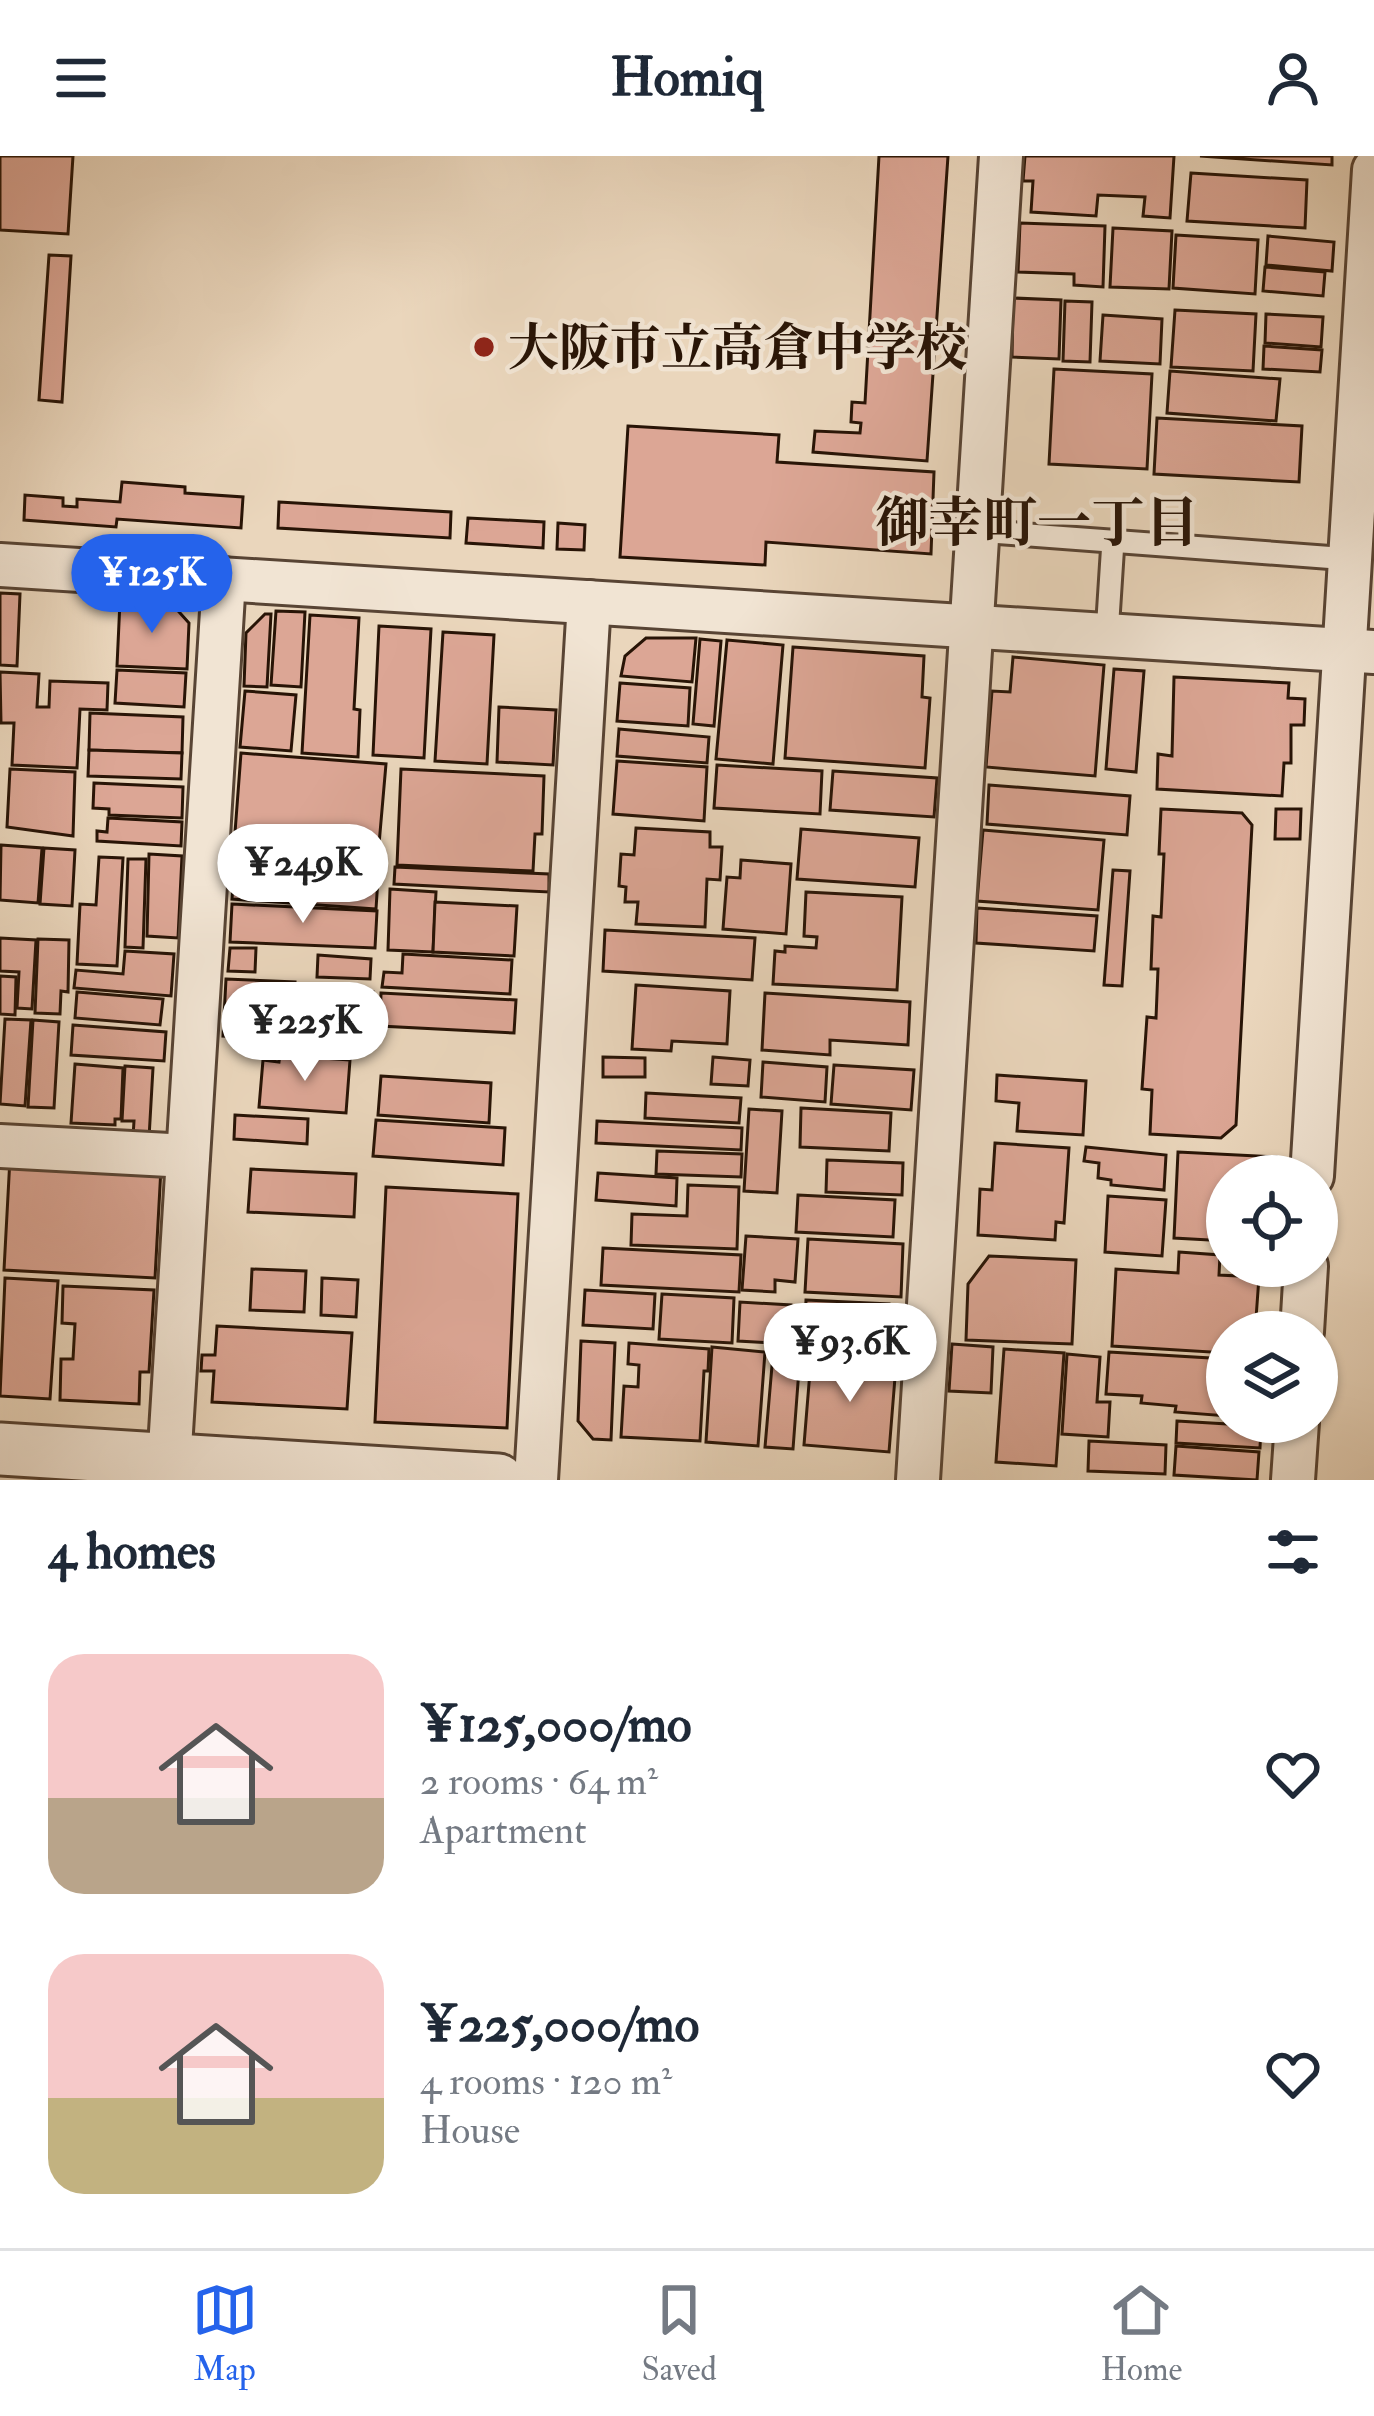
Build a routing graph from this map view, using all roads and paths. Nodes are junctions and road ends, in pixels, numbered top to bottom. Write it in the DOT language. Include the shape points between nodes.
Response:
graph roads {
  1 [pos="1001,156"];
  2 [pos="1374,170"];
  3 [pos="977,530"];
  4 [pos="1113,541"];
  5 [pos="1350,559"];
  6 [pos="0,566"];
  7 [pos="224,579"];
  8 [pos="589,602"];
  9 [pos="971,626"];
  10 [pos="1107,634"];
  11 [pos="1359,651"];
  12 [pos="0,1146"];
  13 [pos="1314,1155"];
  14 [pos="188,1156"];
  15 [pos="1296,1443"];
  16 [pos="0,1449"];
  17 [pos="169,1470"];
  18 [pos="498,1480"];
  19 [pos="536,1480"];
  20 [pos="918,1480"];
  21 [pos="1293,1480"];
  1 -- 3 [label="street"];
  2 -- 5 [label="street"];
  3 -- 4 [label="lane"];
  3 -- 9 [label="street"];
  4 -- 5 [label="lane"];
  4 -- 10 [label="lane"];
  5 -- 11 [label="street"];
  6 -- 7 [label="street"];
  7 -- 8 [label="street"];
  7 -- 14 [label="street"];
  8 -- 9 [label="street"];
  8 -- 19 [label="street"];
  9 -- 10 [label="street"];
  9 -- 20 [label="street"];
  10 -- 11 [label="street"];
  11 -- 13 [label="street"];
  12 -- 14 [label="street"];
  14 -- 17 [label="street"];
  15 -- 21 [label="street"];
  16 -- 17 [label="street"];
  17 -- 18 [label="street"];
}
